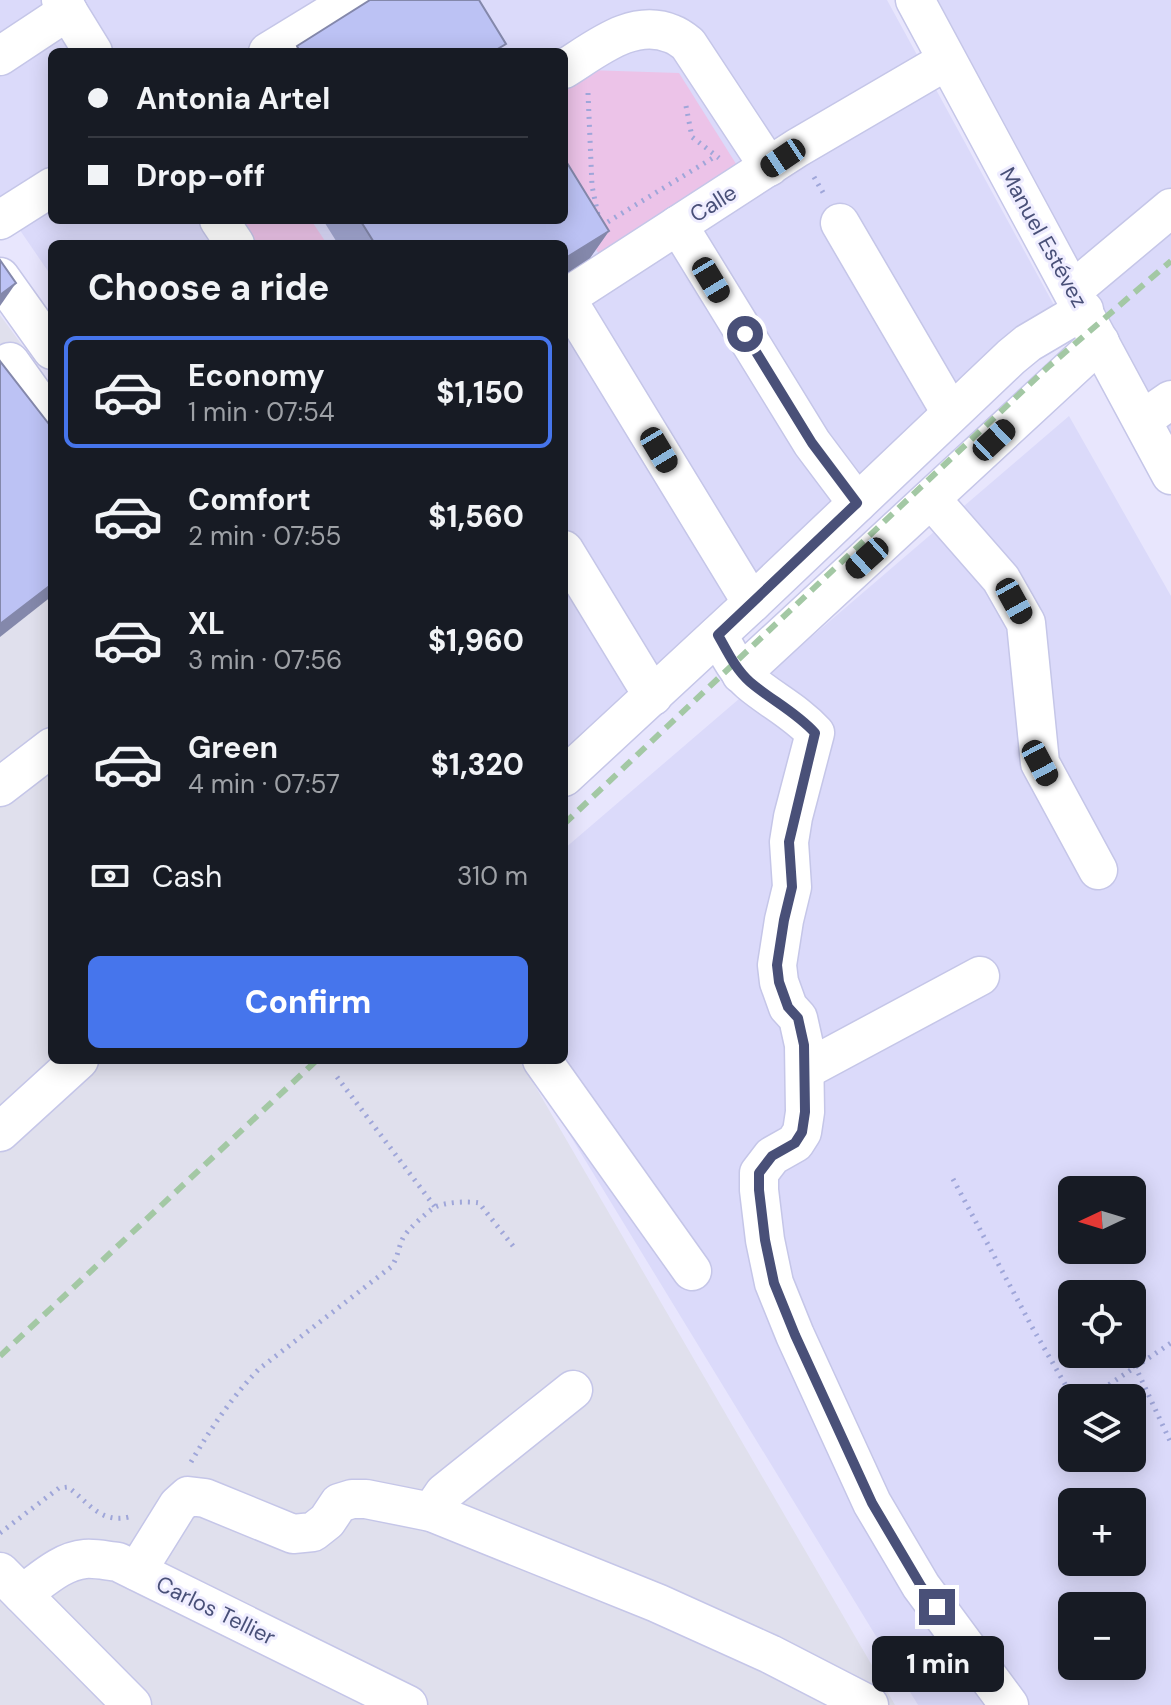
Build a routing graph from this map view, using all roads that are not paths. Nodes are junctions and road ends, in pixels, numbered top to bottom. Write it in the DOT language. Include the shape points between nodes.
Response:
graph roads {
  1 [pos="353,0"];
  2 [pos="915,0"];
  3 [pos="65,6"];
  4 [pos="91,48"];
  5 [pos="275,48"];
  6 [pos="0,56"];
  7 [pos="946,61"];
  8 [pos="575,62"];
  9 [pos="783,158"];
  10 [pos="48,190"];
  11 [pos="1171,208"];
  12 [pos="0,220"];
  13 [pos="840,223"];
  14 [pos="678,225"];
  15 [pos="0,277"];
  16 [pos="568,296"];
  17 [pos="568,303"];
  18 [pos="1086,314"];
  19 [pos="48,344"];
  20 [pos="10,362"];
  21 [pos="1156,410"];
  22 [pos="951,413"];
  23 [pos="48,415"];
  24 [pos="1171,475"];
  25 [pos="931,499"];
  26 [pos="857,503"];
  27 [pos="568,557"];
  28 [pos="752,603"];
  29 [pos="718,635"];
  30 [pos="741,674"];
  31 [pos="653,696"];
  32 [pos="48,750"];
  33 [pos="568,773"];
  34 [pos="0,787"];
  35 [pos="1098,870"];
  36 [pos="980,976"];
  37 [pos="75,1064"];
  38 [pos="545,1064"];
  39 [pos="805,1070"];
  40 [pos="0,1132"];
  41 [pos="692,1271"];
  42 [pos="573,1390"];
  43 [pos="431,1512"];
  44 [pos="137,1571"];
  45 [pos="11,1583"];
  46 [pos="132,1705"];
  47 [pos="408,1705"];
  48 [pos="869,1705"];
  49 [pos="1009,1705"];
  1 -- 5 [label="street"];
  2 -- 7 [label="street, Manuel Estévez"];
  3 -- 4 [label="street"];
  3 -- 6 [label="street"];
  7 -- 9 [label="street, Calle"];
  7 -- 18 [label="street, Manuel Estévez"];
  8 -- 9 [label="street" via="624,33 671,33 688,44"];
  9 -- 14 [label="street, Calle"];
  10 -- 12 [label="street"];
  11 -- 18 [label="street"];
  13 -- 22 [label="street"];
  14 -- 16 [label="street, Calle"];
  14 -- 26 [label="street" via="812,443"];
  15 -- 19 [label="street"];
  17 -- 28 [label="street"];
  18 -- 21 [label="street, Manuel Estévez"];
  18 -- 22 [label="street" via="1028,343"];
  18 -- 25 [label="street"];
  20 -- 23 [label="street"];
  21 -- 24 [label="street, Manuel Estévez"];
  22 -- 26 [label="street"];
  25 -- 30 [label="street"];
  25 -- 35 [label="street" via="1001,579 1026,623 1040,763"];
  26 -- 28 [label="street"];
  27 -- 31 [label="street"];
  28 -- 29 [label="street"];
  29 -- 30 [label="street"];
  29 -- 31 [label="street"];
  30 -- 39 [label="street" via="815,733 789,842 792,887 777,965 788,1007 798,1018"];
  31 -- 33 [label="street"];
  32 -- 34 [label="street"];
  36 -- 39 [label="street"];
  37 -- 40 [label="street"];
  38 -- 41 [label="street"];
  39 -- 49 [label="street" via="802,1132 759,1173 774,1283 872,1503 921,1586"];
  42 -- 43 [label="street" via="444,1493"];
  43 -- 44 [label="street" via="352,1499 339,1503 313,1532 293,1534 188,1496"];
  43 -- 48 [label="street" via="671,1609"];
  44 -- 45 [label="street, Carlos Tellier" via="118,1562 77,1560"];
  44 -- 47 [label="street, Carlos Tellier"];
  45 -- 46 [label="street"];
}
